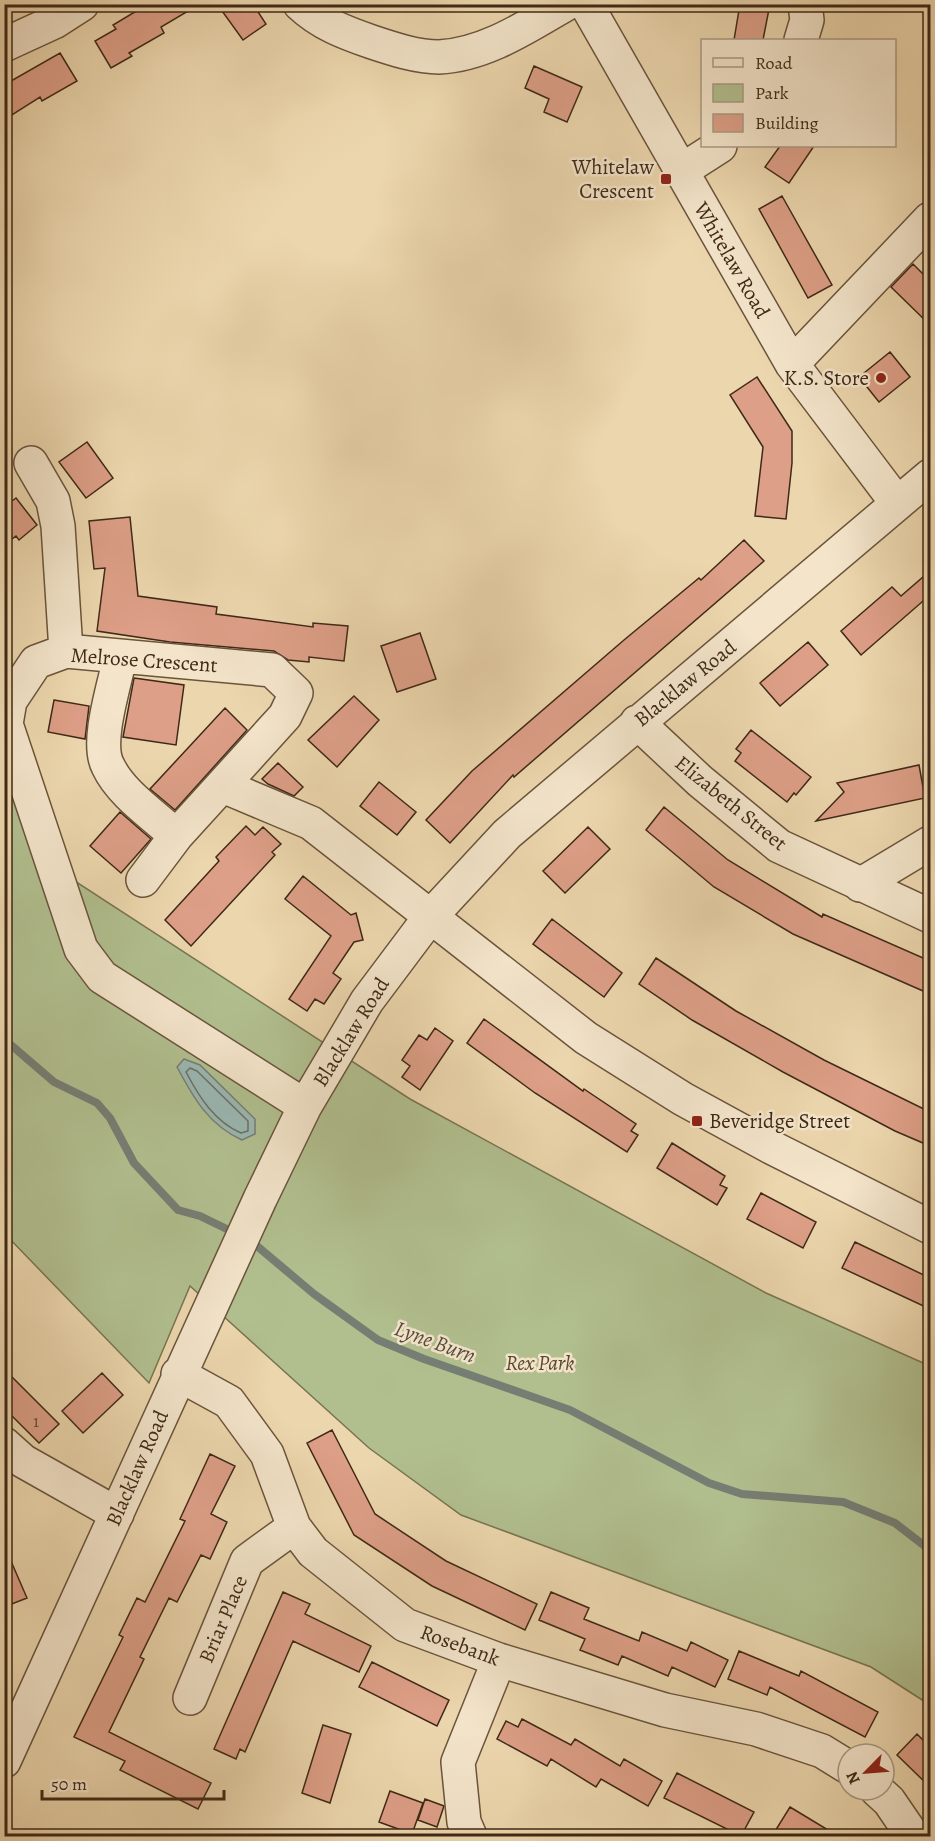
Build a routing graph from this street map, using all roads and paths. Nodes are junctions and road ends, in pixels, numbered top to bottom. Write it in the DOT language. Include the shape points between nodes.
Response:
graph roads {
  1 [pos="82,4"];
  2 [pos="300,4"];
  3 [pos="566,4"];
  4 [pos="586,4"];
  5 [pos="805,4"];
  6 [pos="801,39"];
  7 [pos="4,45"];
  8 [pos="718,147"];
  9 [pos="681,171"];
  10 [pos="930,219"];
  11 [pos="792,364"];
  12 [pos="31,463"];
  13 [pos="930,476"];
  14 [pos="897,503"];
  15 [pos="66,651"];
  16 [pos="120,657"];
  17 [pos="637,722"];
  18 [pos="223,786"];
  19 [pos="176,836"];
  20 [pos="930,843"];
  21 [pos="143,880"];
  22 [pos="860,885"];
  23 [pos="930,916"];
  24 [pos="430,917"];
  25 [pos="305,1106"];
  26 [pos="930,1227"];
  27 [pos="178,1374"];
  28 [pos="4,1443"];
  29 [pos="117,1514"];
  30 [pos="294,1527"];
  31 [pos="499,1660"];
  32 [pos="190,1698"];
  33 [pos="836,1760"];
  34 [pos="4,1761"];
  35 [pos="890,1802"];
  36 [pos="470,1836"];
  37 [pos="913,1836"];
  1 -- 7 [label="street"];
  2 -- 3 [label="street" via="337,30 402,52 439,57 507,37"];
  4 -- 9 [label="street, Whitelaw Road"];
  5 -- 6 [label="street" via="807,20"];
  8 -- 9 [label="street"];
  9 -- 11 [label="street, Whitelaw Road"];
  10 -- 11 [label="street"];
  11 -- 14 [label="street, Whitelaw Road"];
  12 -- 15 [label="street" via="53,501 58,526"];
  13 -- 14 [label="street, Blacklaw Road"];
  14 -- 17 [label="street, Blacklaw Road"];
  15 -- 16 [label="street, Melrose Crescent"];
  15 -- 25 [label="street, Melrose Crescent" via="36,662 10,701 6,724 81,949 102,977"];
  16 -- 18 [label="street, Melrose Crescent" via="272,670 296,693 285,716"];
  16 -- 19 [label="street" via="103,742 106,765 118,782"];
  17 -- 22 [label="street, Elizabeth Street" via="700,781 779,846"];
  17 -- 24 [label="street, Blacklaw Road" via="507,834"];
  18 -- 19 [label="street, Melrose Crescent"];
  18 -- 24 [label="street" via="311,823"];
  19 -- 21 [label="street, Melrose Crescent"];
  20 -- 22 [label="street"];
  22 -- 23 [label="street, Elizabeth Street"];
  24 -- 25 [label="street, Blacklaw Road" via="367,1001"];
  24 -- 26 [label="street" via="586,1038 673,1093"];
  25 -- 27 [label="street, Blacklaw Road"];
  27 -- 29 [label="street, Blacklaw Road"];
  27 -- 30 [label="street, Rosebank" via="230,1402 267,1454"];
  28 -- 29 [label="street" via="23,1461"];
  29 -- 34 [label="street, Blacklaw Road"];
  30 -- 31 [label="street, Rosebank" via="313,1552 405,1625"];
  30 -- 32 [label="street, Briar Place" via="247,1561"];
  31 -- 33 [label="street, Rosebank" via="665,1710 756,1729 822,1751"];
  31 -- 36 [label="street" via="458,1762 464,1822"];
  35 -- 37 [label="street"];
}
